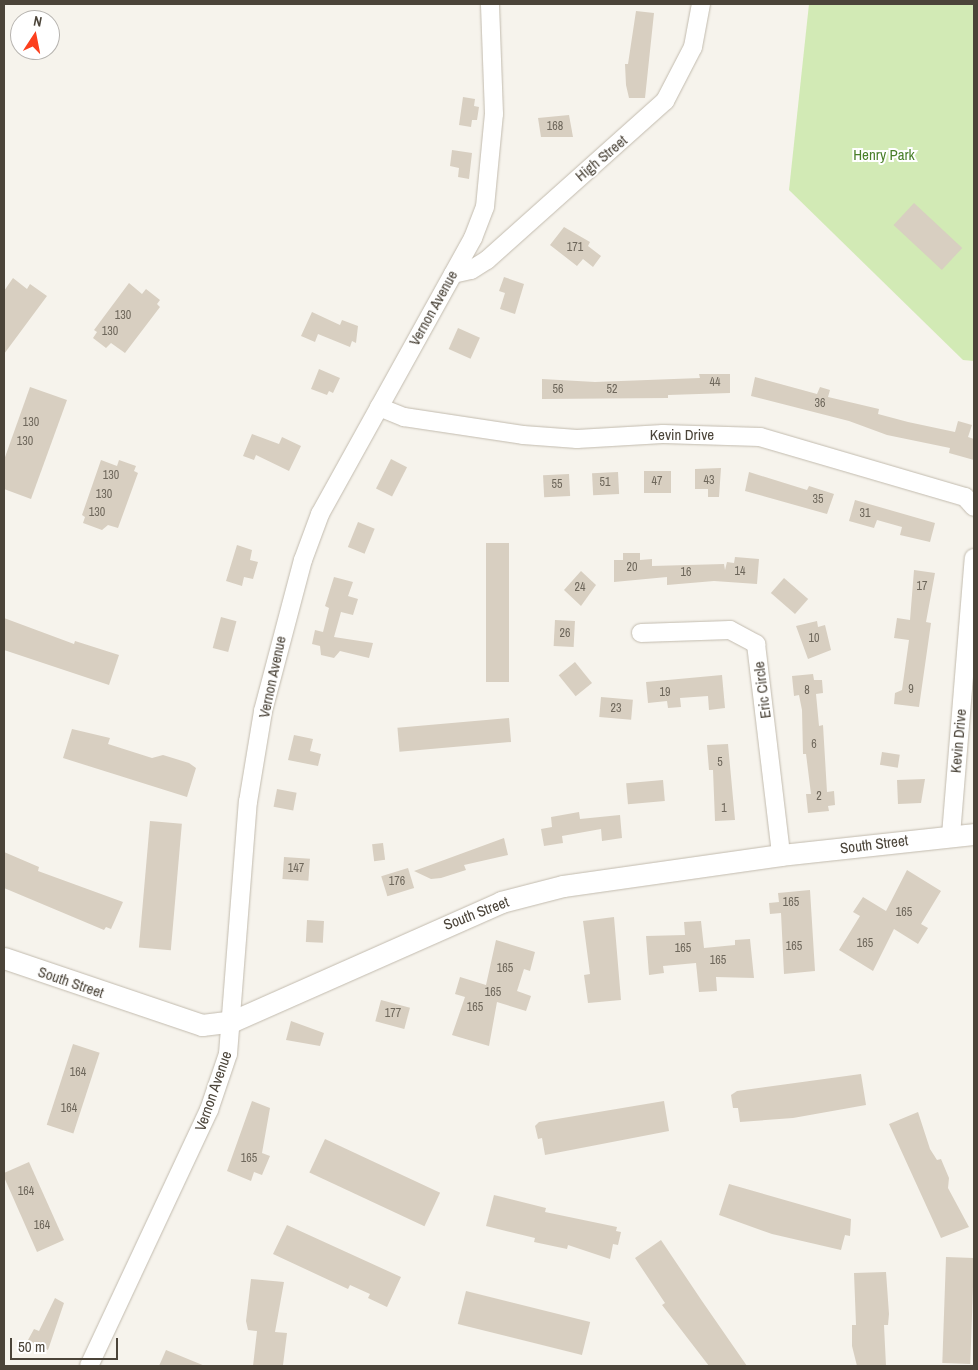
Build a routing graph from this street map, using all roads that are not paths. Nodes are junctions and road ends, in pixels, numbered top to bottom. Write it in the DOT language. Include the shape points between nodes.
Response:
graph roads {
  1 [pos="490,4"];
  2 [pos="700,4"];
  3 [pos="453,274"];
  4 [pos="379,407"];
  5 [pos="974,507"];
  6 [pos="974,558"];
  7 [pos="641,633"];
  8 [pos="974,834"];
  9 [pos="951,835"];
  10 [pos="781,855"];
  11 [pos="4,958"];
  12 [pos="233,1021"];
  13 [pos="89,1366"];
  1 -- 3 [label="street, Vernon Avenue" via="494,65 492,163 485,207"];
  2 -- 3 [label="street, High Street" via="693,48 666,101 487,260 471,270"];
  3 -- 4 [label="street, Vernon Avenue"];
  4 -- 5 [label="street, Kevin Drive" via="404,416 523,435 577,438 663,434 760,437 965,497"];
  4 -- 12 [label="street, Vernon Avenue" via="320,514 285,616 248,802"];
  6 -- 9 [label="street, Kevin Drive"];
  7 -- 10 [label="street, Eric Circle" via="730,630 756,644"];
  8 -- 9 [label="street, South Street"];
  9 -- 10 [label="street, South Street"];
  10 -- 12 [label="street, South Street" via="616,876 501,902"];
  11 -- 12 [label="street, South Street" via="202,1025"];
  12 -- 13 [label="street, Vernon Avenue" via="228,1054 209,1110"];
}
